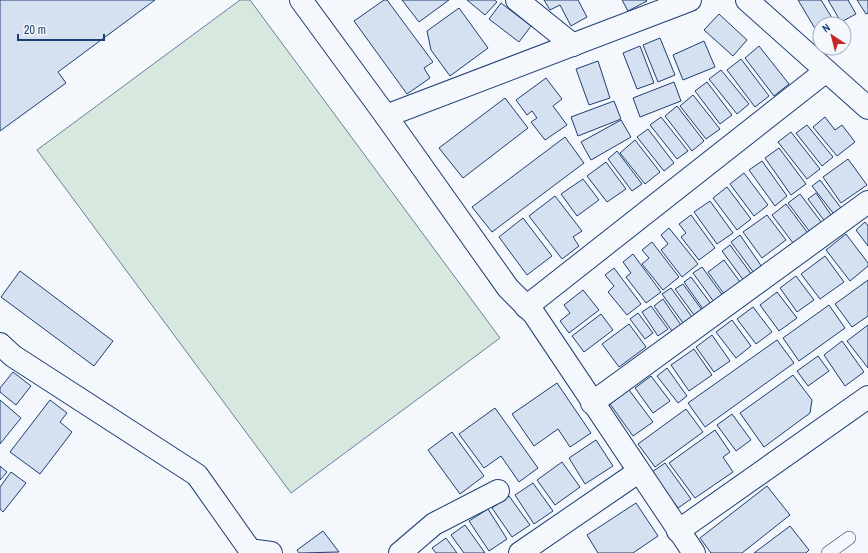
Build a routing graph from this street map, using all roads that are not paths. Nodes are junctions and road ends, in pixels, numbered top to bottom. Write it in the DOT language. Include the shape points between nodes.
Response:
graph roads {
  1 [pos="301,0"];
  2 [pos="517,0"];
  3 [pos="690,0"];
  4 [pos="747,0"];
  5 [pos="573,45"];
  6 [pos="826,71"];
  7 [pos="868,108"];
  8 [pos="386,116"];
  9 [pos="868,202"];
  10 [pos="526,307"];
  11 [pos="0,344"];
  12 [pos="868,397"];
  13 [pos="592,403"];
  14 [pos="638,472"];
  15 [pos="498,491"];
  16 [pos="678,531"];
  17 [pos="849,538"];
  18 [pos="249,551"];
  19 [pos="271,553"];
  20 [pos="400,553"];
  21 [pos="520,553"];
  22 [pos="694,553"];
  23 [pos="828,553"];
  1 -- 8 [label="street"];
  2 -- 5 [label="street"];
  3 -- 5 [label="street"];
  4 -- 6 [label="street"];
  5 -- 8 [label="street"];
  6 -- 7 [label="street"];
  6 -- 10 [label="street"];
  8 -- 10 [label="street" via="508,288"];
  9 -- 13 [label="street"];
  10 -- 13 [label="street" via="534,314"];
  11 -- 18 [label="street" via="13,356 197,475"];
  12 -- 16 [label="street"];
  13 -- 14 [label="street"];
  14 -- 16 [label="street"];
  14 -- 21 [label="street"];
  15 -- 20 [label="street" via="434,524"];
  16 -- 22 [label="street"];
  17 -- 23 [label="lane"];
  18 -- 19 [label="street"];
}
